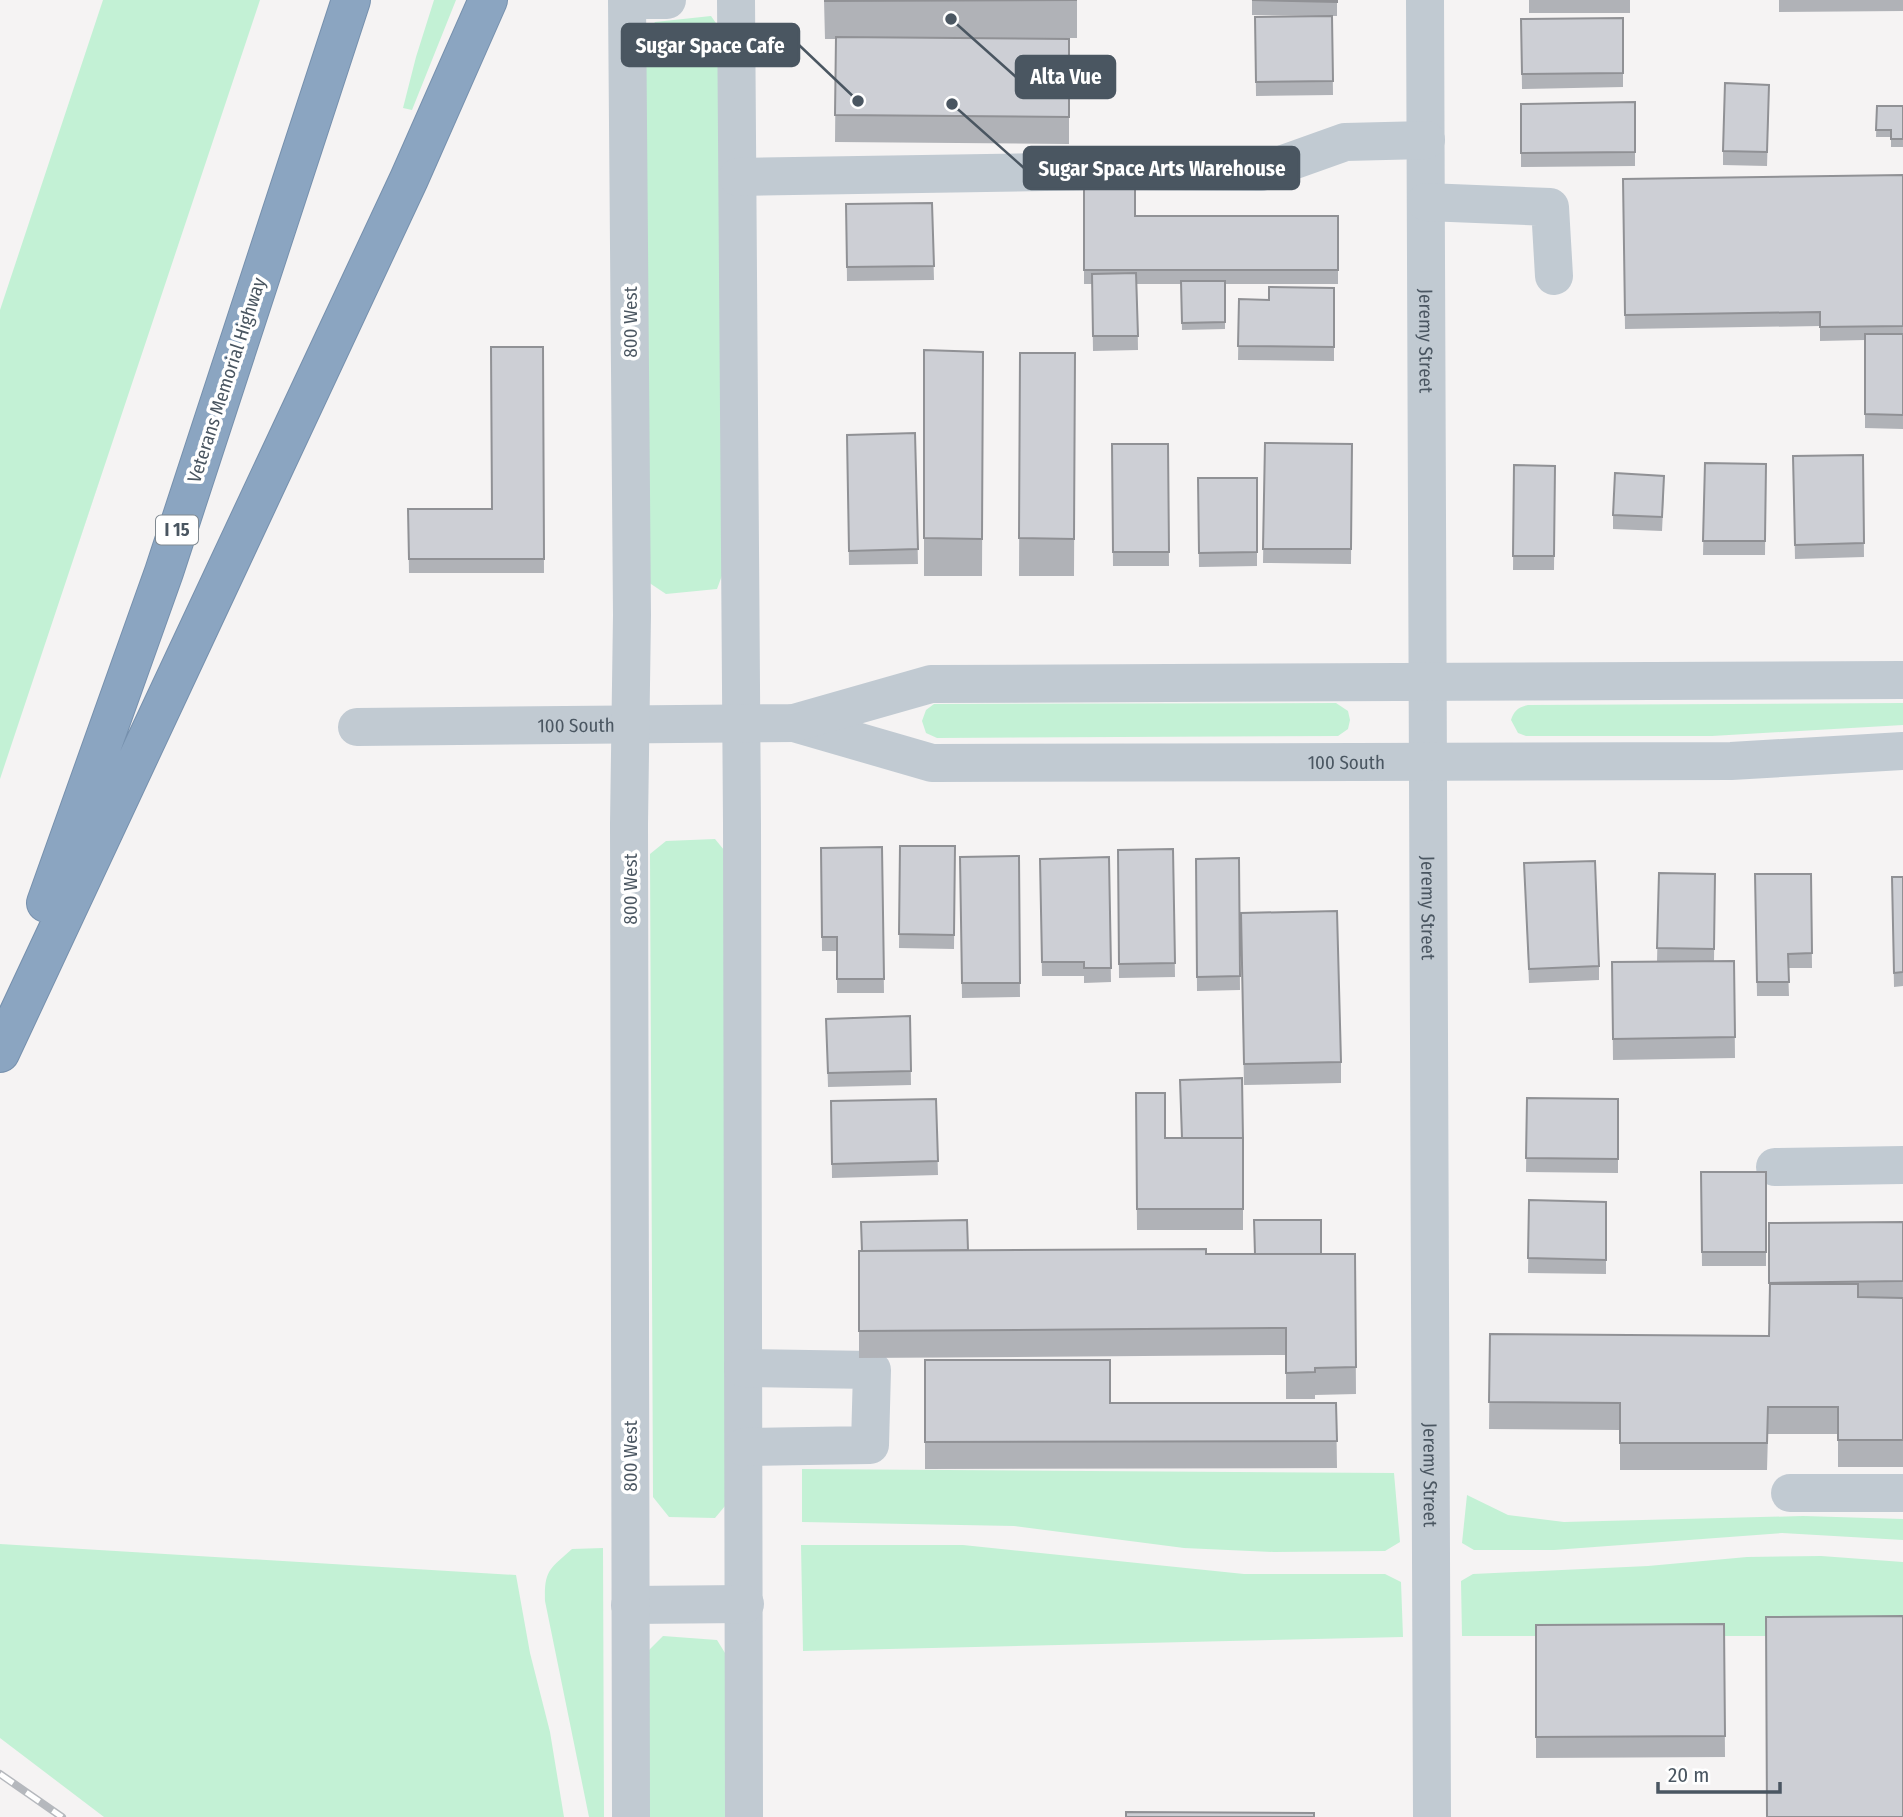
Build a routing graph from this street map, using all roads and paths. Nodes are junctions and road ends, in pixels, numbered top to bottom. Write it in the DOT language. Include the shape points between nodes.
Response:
graph roads {
  1 [pos="488,0"];
  2 [pos="667,0"];
  3 [pos="736,0"];
  4 [pos="1425,0"];
  5 [pos="350,7"];
  6 [pos="1426,140"];
  7 [pos="738,177"];
  8 [pos="1426,202"];
  9 [pos="1553,276"];
  10 [pos="1903,680"];
  11 [pos="1427,682"];
  12 [pos="741,723"];
  13 [pos="794,723"];
  14 [pos="631,724"];
  15 [pos="356,727"];
  16 [pos="1903,751"];
  17 [pos="1428,762"];
  18 [pos="0,1037"];
  19 [pos="0,1053"];
  20 [pos="1903,1165"];
  21 [pos="1775,1167"];
  22 [pos="743,1368"];
  23 [pos="744,1447"];
  24 [pos="1790,1493"];
  25 [pos="1903,1493"];
  26 [pos="745,1604"];
  27 [pos="630,1605"];
  28 [pos="631,1817"];
  29 [pos="744,1817"];
  30 [pos="1432,1817"];
  1 -- 19 [label="highway" via="410,179"];
  2 -- 14 [label="street, 800 West" via="627,1"];
  3 -- 7 [label="street"];
  4 -- 6 [label="street, Jeremy Street"];
  5 -- 18 [label="highway, Veterans Memorial Highway / I 15" via="163,572"];
  6 -- 7 [label="street" via="1345,142 1261,172"];
  6 -- 8 [label="street, Jeremy Street"];
  7 -- 12 [label="street"];
  8 -- 9 [label="street" via="1550,207"];
  8 -- 11 [label="street, Jeremy Street"];
  10 -- 11 [label="street, 100 South"];
  11 -- 13 [label="street, 100 South" via="931,684"];
  11 -- 17 [label="street, Jeremy Street"];
  12 -- 13 [label="street, 100 South"];
  12 -- 14 [label="street, 100 South"];
  12 -- 22 [label="street"];
  13 -- 17 [label="street, 100 South" via="932,763"];
  14 -- 15 [label="street, 100 South"];
  14 -- 27 [label="street, 800 West"];
  16 -- 17 [label="street, 100 South" via="1731,761"];
  17 -- 30 [label="street, Jeremy Street"];
  20 -- 21 [label="street"];
  22 -- 23 [label="street"];
  22 -- 23 [label="street" via="872,1370 870,1445"];
  23 -- 26 [label="street"];
  24 -- 25 [label="street"];
  26 -- 27 [label="street"];
  26 -- 29 [label="street"];
  27 -- 28 [label="street, 800 West"];
}
